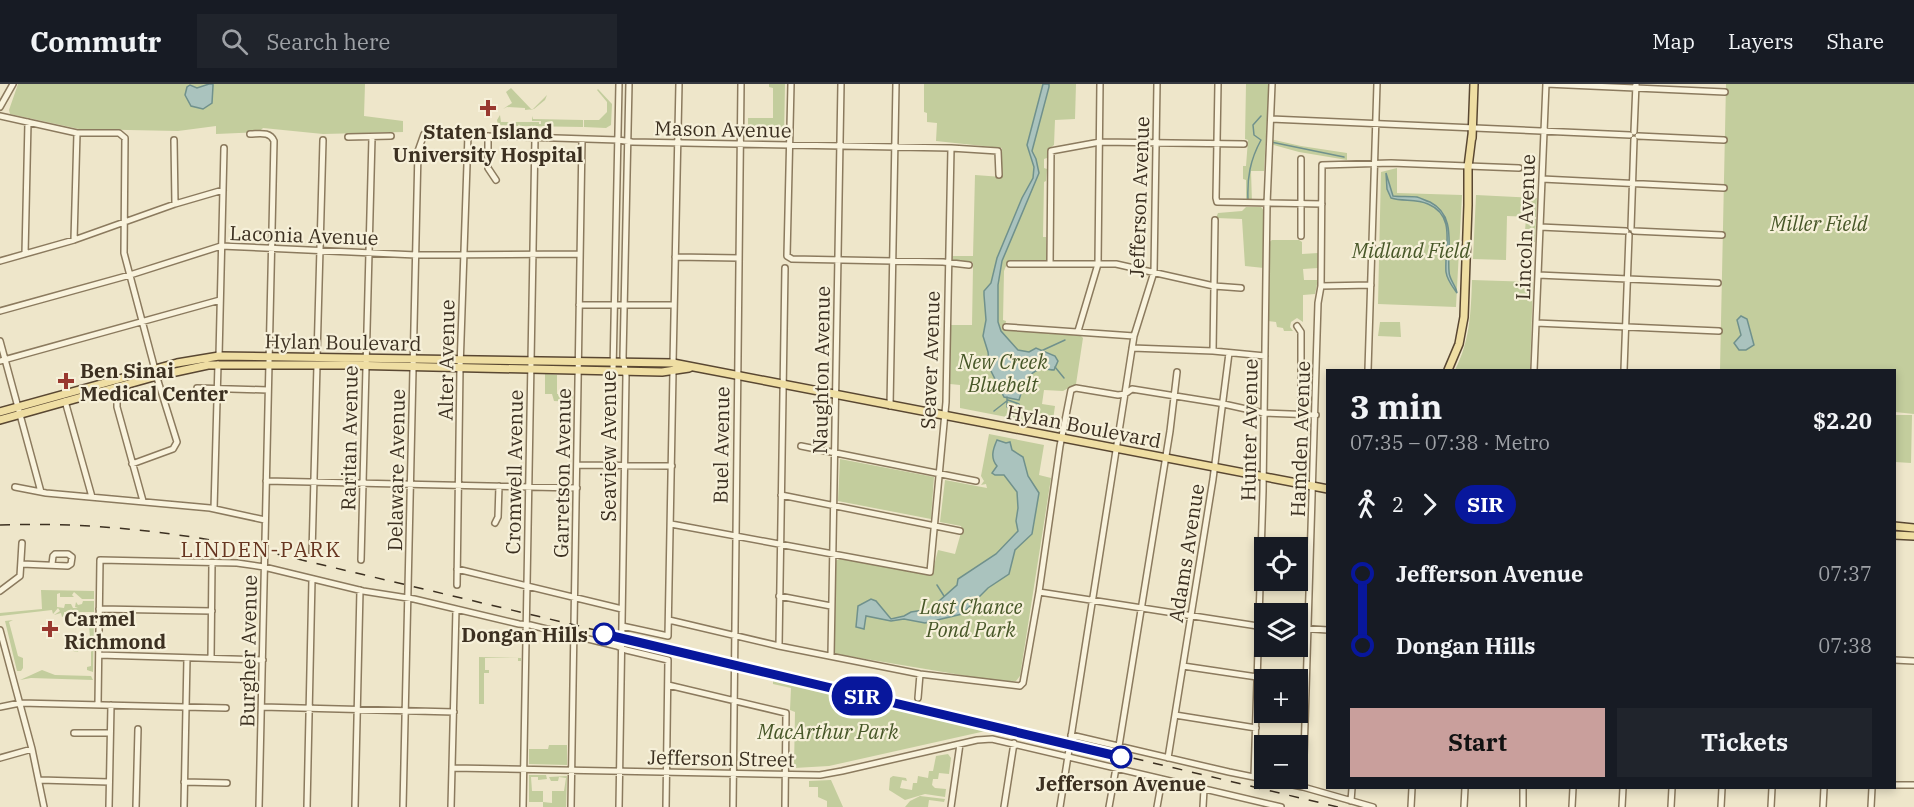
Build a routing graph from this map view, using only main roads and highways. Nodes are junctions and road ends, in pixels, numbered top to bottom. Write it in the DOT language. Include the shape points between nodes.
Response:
graph roads {
  1 [pos="1474,84"];
  2 [pos="218,360"];
  3 [pos="317,361"];
  4 [pos="461,364"];
  5 [pos="673,368"];
  6 [pos="1448,369"];
  7 [pos="156,372"];
  8 [pos="19,410"];
  9 [pos="0,412"];
  10 [pos="0,420"];
  11 [pos="1326,489"];
  12 [pos="1896,526"];
  13 [pos="1914,528"];
  14 [pos="1896,535"];
  15 [pos="1914,536"];
  1 -- 6 [label="main road" via="1464,317"];
  2 -- 3 [label="main road, Hylan Boulevard" via="269,357"];
  2 -- 3 [label="main road, Hylan Boulevard" via="269,365"];
  2 -- 7 [label="main road, Hylan Boulevard" via="184,361"];
  3 -- 4 [label="main road, Hylan Boulevard"];
  4 -- 5 [label="main road, Hylan Boulevard" via="530,370"];
  4 -- 5 [label="main road, Hylan Boulevard" via="613,362"];
  5 -- 11 [label="main road, Hylan Boulevard" via="737,376"];
  7 -- 8 [label="main road, Hylan Boulevard"];
  7 -- 8 [label="main road, Hylan Boulevard" via="117,387"];
  8 -- 9 [label="main road, Hylan Boulevard"];
  8 -- 10 [label="main road, Hylan Boulevard"];
  12 -- 13 [label="main road"];
  14 -- 15 [label="main road"];
}
